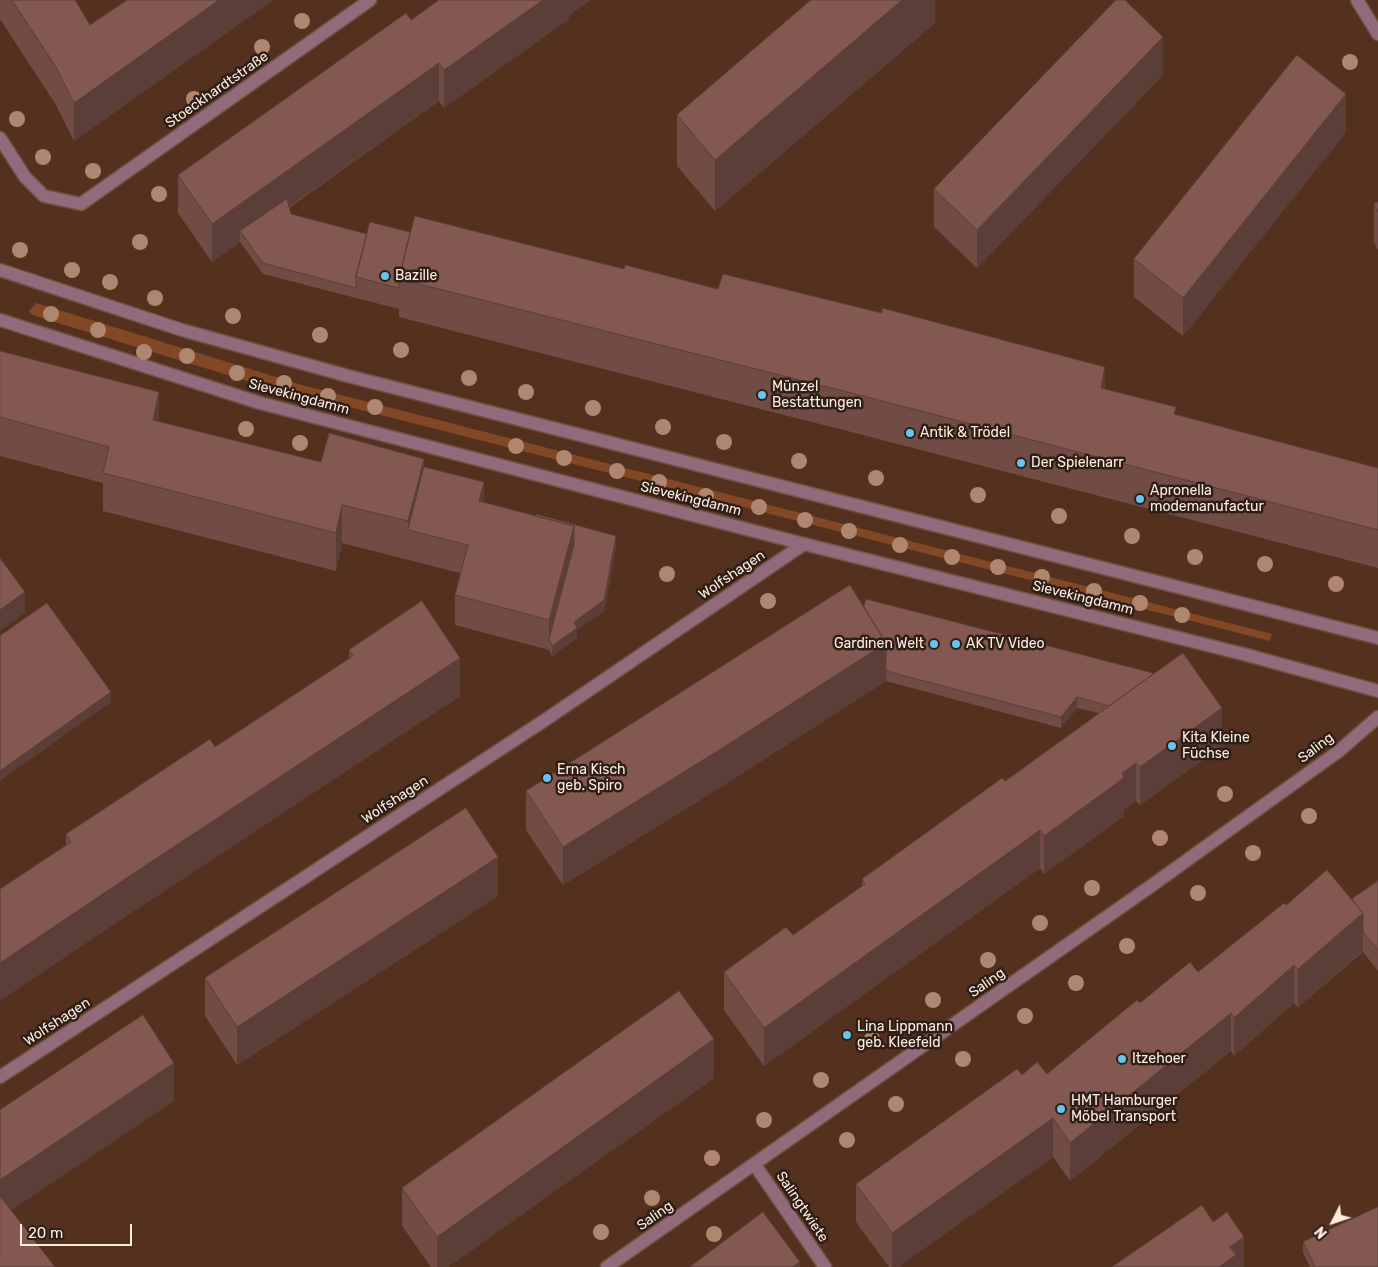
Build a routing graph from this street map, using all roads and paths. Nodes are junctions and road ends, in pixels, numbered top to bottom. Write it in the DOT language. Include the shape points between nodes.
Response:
graph roads {
  1 [pos="370,0"];
  2 [pos="1357,0"];
  3 [pos="1378,34"];
  4 [pos="0,138"];
  5 [pos="0,270"];
  6 [pos="0,320"];
  7 [pos="804,544"];
  8 [pos="1378,638"];
  9 [pos="1378,691"];
  10 [pos="1378,717"];
  11 [pos="0,1077"];
  12 [pos="755,1164"];
  13 [pos="608,1267"];
  14 [pos="824,1267"];
  1 -- 4 [label="street, Stoeckhardtstraße" via="81,204 44,196 25,177"];
  2 -- 3 [label="street"];
  5 -- 8 [label="street" via="182,330 348,376"];
  6 -- 7 [label="street, Sievekingdamm" via="260,403"];
  7 -- 9 [label="street, Sievekingdamm" via="1228,650"];
  7 -- 11 [label="street, Wolfshagen" via="545,720"];
  10 -- 12 [label="street, Saling" via="1339,751"];
  12 -- 13 [label="street, Saling"];
  12 -- 14 [label="street, Salingtwiete"];
}
